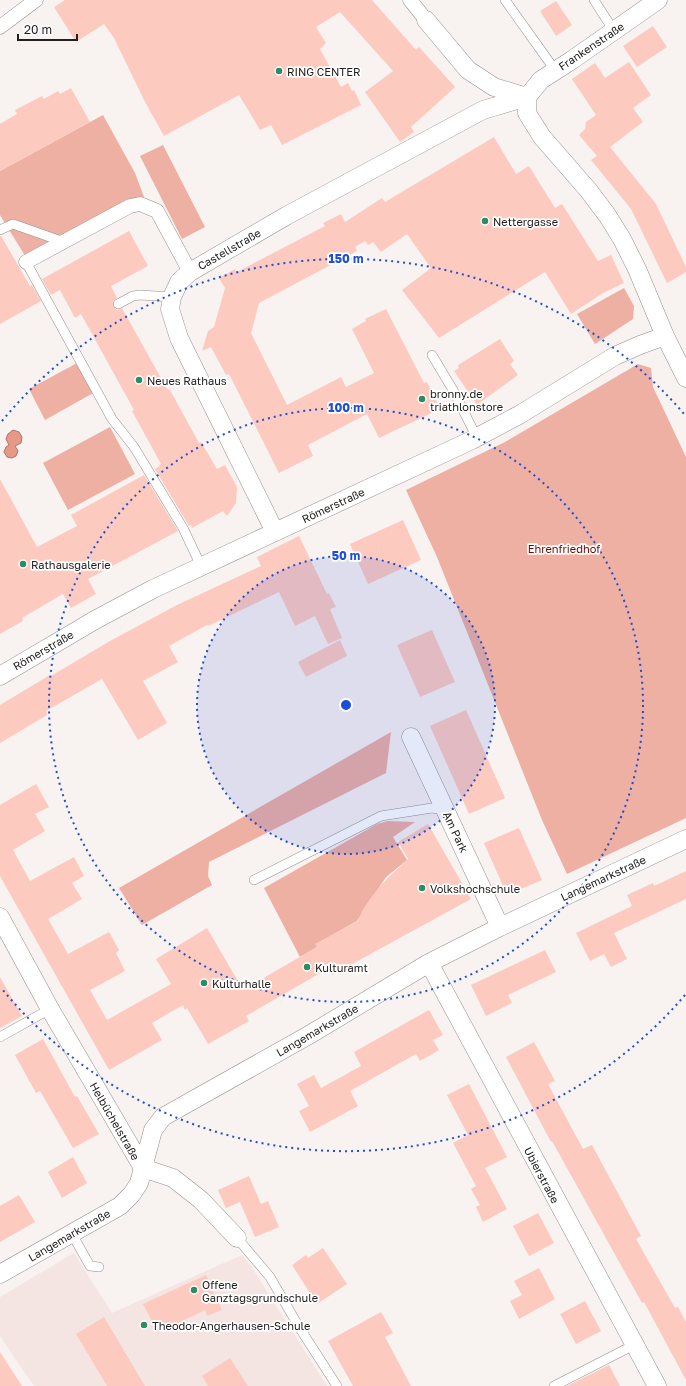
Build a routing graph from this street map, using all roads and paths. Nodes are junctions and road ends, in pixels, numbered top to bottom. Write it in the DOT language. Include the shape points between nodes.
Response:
graph roads {
  1 [pos="36,0"];
  2 [pos="410,0"];
  3 [pos="505,0"];
  4 [pos="594,0"];
  5 [pos="658,0"];
  6 [pos="426,20"];
  7 [pos="0,26"];
  8 [pos="614,31"];
  9 [pos="555,70"];
  10 [pos="527,97"];
  11 [pos="0,230"];
  12 [pos="64,242"];
  13 [pos="26,262"];
  14 [pos="190,272"];
  15 [pos="172,297"];
  16 [pos="118,304"];
  17 [pos="666,336"];
  18 [pos="432,355"];
  19 [pos="686,378"];
  20 [pos="477,438"];
  21 [pos="275,532"];
  22 [pos="201,566"];
  23 [pos="0,676"];
  24 [pos="411,738"];
  25 [pos="445,810"];
  26 [pos="686,839"];
  27 [pos="254,880"];
  28 [pos="0,917"];
  29 [pos="500,927"];
  30 [pos="429,964"];
  31 [pos="50,1009"];
  32 [pos="0,1037"];
  33 [pos="143,1168"];
  34 [pos="72,1234"];
  35 [pos="237,1238"];
  36 [pos="99,1268"];
  37 [pos="0,1274"];
  38 [pos="634,1345"];
  39 [pos="337,1386"];
  40 [pos="554,1386"];
  41 [pos="657,1386"];
  1 -- 7 [label="street"];
  2 -- 6 [label="street"];
  3 -- 9 [label="lane"];
  4 -- 8 [label="lane"];
  5 -- 8 [label="street, Frankenstraße"];
  6 -- 10 [label="street" via="468,70 494,87"];
  8 -- 9 [label="street, Frankenstraße"];
  9 -- 10 [label="street, Frankenstraße" via="541,80"];
  10 -- 14 [label="street, Castellstraße" via="483,110 286,216"];
  10 -- 17 [label="street" via="527,113 542,137 589,191 622,239"];
  11 -- 12 [label="lane" via="13,224"];
  12 -- 13 [label="street"];
  12 -- 14 [label="street" via="130,206 140,204 157,211"];
  13 -- 22 [label="lane" via="112,419 134,447 183,528"];
  14 -- 15 [label="street, Castellstraße" via="179,282"];
  15 -- 16 [label="lane" via="140,295"];
  15 -- 21 [label="street, Castellstraße" via="170,309 179,338"];
  17 -- 19 [label="street"];
  17 -- 20 [label="street, Römerstraße" via="615,356"];
  18 -- 20 [label="lane" via="454,390"];
  20 -- 21 [label="street, Römerstraße"];
  21 -- 22 [label="street, Römerstraße"];
  22 -- 23 [label="street, Römerstraße" via="125,603"];
  24 -- 25 [label="street, Am Park"];
  25 -- 27 [label="lane" via="432,808 381,816"];
  25 -- 29 [label="street, Am Park"];
  26 -- 29 [label="street, Langemarkstraße"];
  28 -- 31 [label="street, Helbüchelstraße"];
  29 -- 30 [label="street, Langemarkstraße"];
  30 -- 33 [label="street, Langemarkstraße" via="163,1117 153,1130"];
  30 -- 38 [label="street, Ubierstraße"];
  31 -- 32 [label="lane"];
  31 -- 33 [label="street, Helbüchelstraße"];
  33 -- 34 [label="street, Langemarkstraße" via="139,1183 120,1206"];
  33 -- 35 [label="street, Helbüchelstraße" via="173,1178 201,1200"];
  34 -- 36 [label="lane" via="90,1266"];
  34 -- 37 [label="street, Langemarkstraße"];
  35 -- 39 [label="lane, Helbüchelstraße" via="270,1277"];
  38 -- 40 [label="lane"];
  38 -- 41 [label="street, Ubierstraße"];
}
